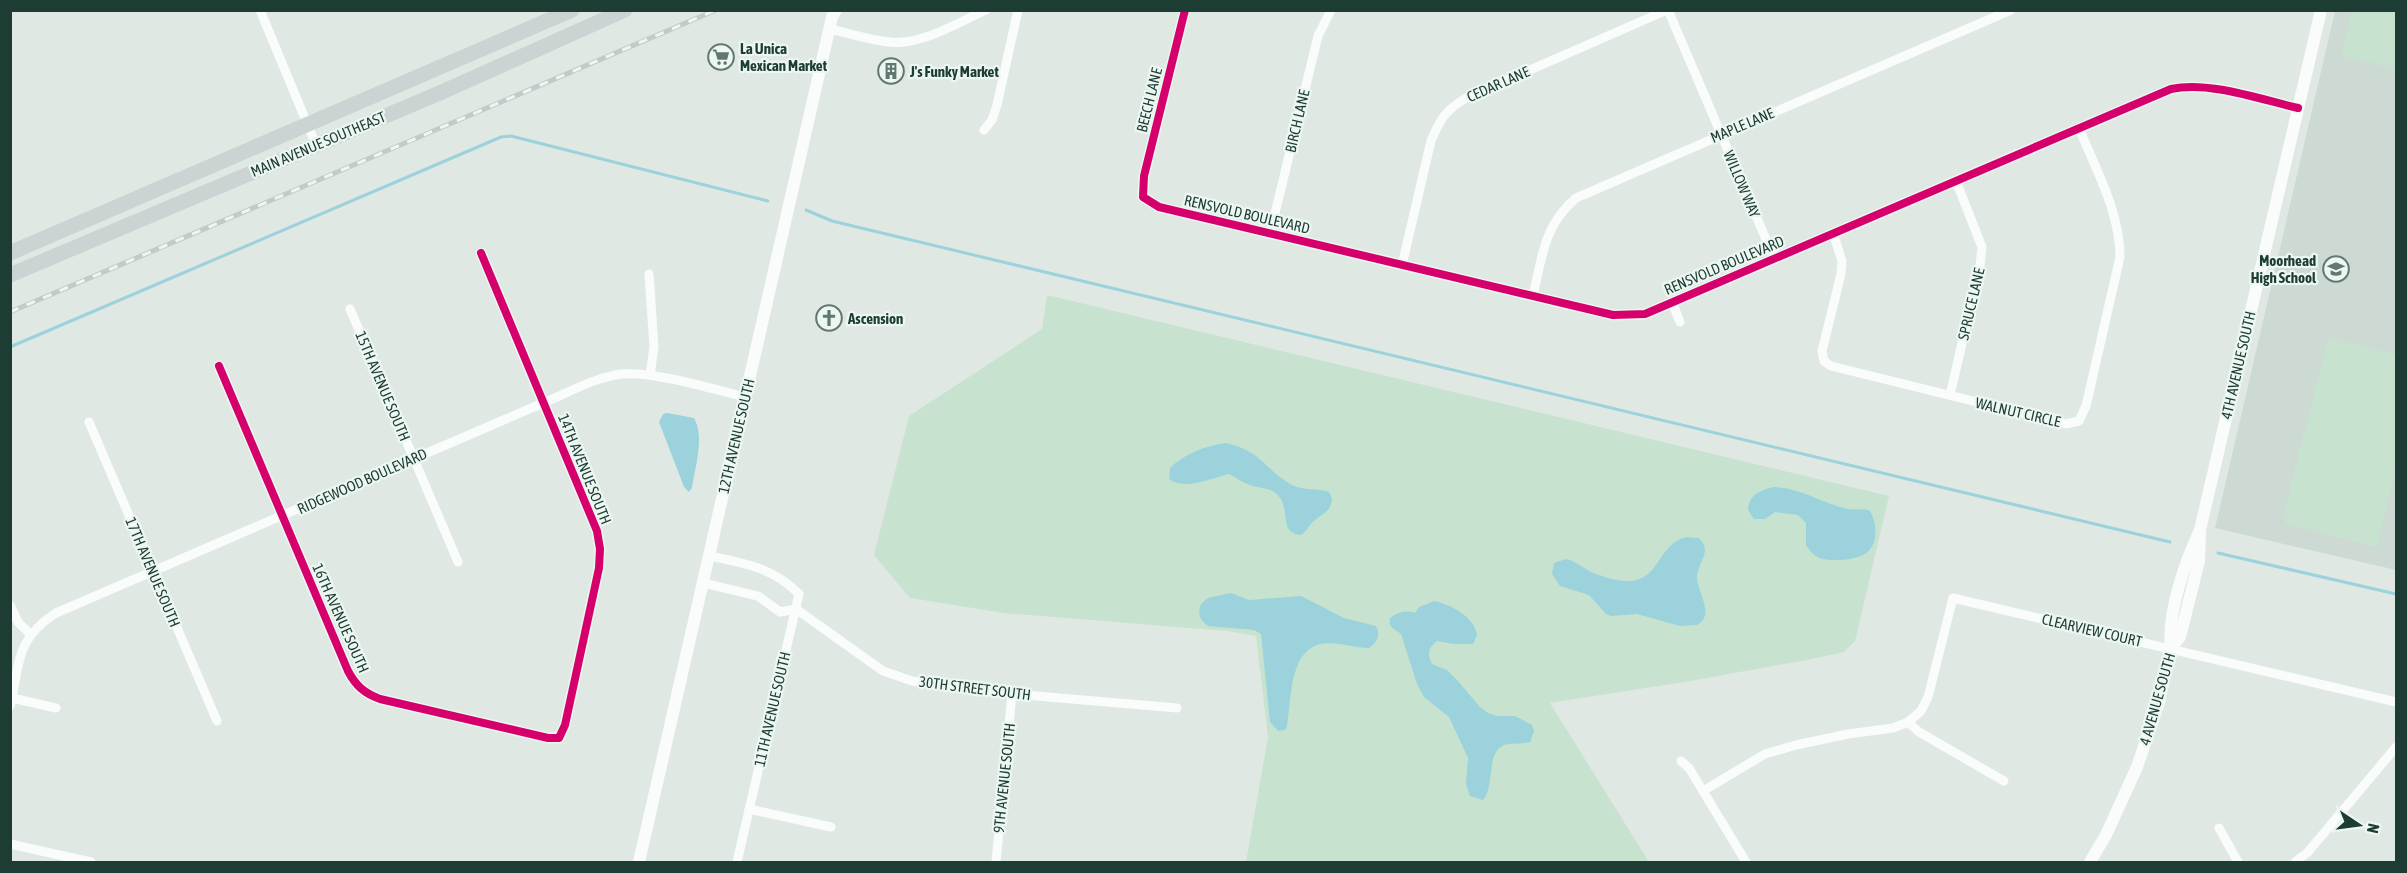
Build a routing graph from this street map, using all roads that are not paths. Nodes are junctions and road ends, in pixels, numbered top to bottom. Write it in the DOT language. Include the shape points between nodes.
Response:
graph roads {
  1 [pos="260,10"];
  2 [pos="572,10"];
  3 [pos="625,10"];
  4 [pos="986,10"];
  5 [pos="1018,10"];
  6 [pos="1185,10"];
  7 [pos="1331,10"];
  8 [pos="1668,10"];
  9 [pos="2011,10"];
  10 [pos="2321,10"];
  11 [pos="832,17"];
  12 [pos="2298,108"];
  13 [pos="307,126"];
  14 [pos="2079,128"];
  15 [pos="984,130"];
  16 [pos="1721,134"];
  17 [pos="316,145"];
  18 [pos="1956,181"];
  19 [pos="1143,197"];
  20 [pos="1833,233"];
  21 [pos="1270,234"];
  22 [pos="10,253"];
  23 [pos="481,253"];
  24 [pos="1774,258"];
  25 [pos="1402,265"];
  26 [pos="649,274"];
  27 [pos="10,275"];
  28 [pos="1533,296"];
  29 [pos="1672,302"];
  30 [pos="350,309"];
  31 [pos="1680,322"];
  32 [pos="219,366"];
  33 [pos="650,375"];
  34 [pos="1950,395"];
  35 [pos="745,397"];
  36 [pos="543,403"];
  37 [pos="89,422"];
  38 [pos="414,458"];
  39 [pos="282,516"];
  40 [pos="2200,530"];
  41 [pos="710,556"];
  42 [pos="458,562"];
  43 [pos="152,572"];
  44 [pos="704,583"];
  45 [pos="10,605"];
  46 [pos="796,609"];
  47 [pos="30,634"];
  48 [pos="2171,648"];
  49 [pos="1012,694"];
  50 [pos="11,702"];
  51 [pos="2397,702"];
  52 [pos="56,708"];
  53 [pos="1176,708"];
  54 [pos="217,721"];
  55 [pos="1908,722"];
  56 [pos="559,738"];
  57 [pos="2397,747"];
  58 [pos="1681,761"];
  59 [pos="2004,781"];
  60 [pos="1703,791"];
  61 [pos="749,809"];
  62 [pos="831,827"];
  63 [pos="2219,828"];
  64 [pos="10,844"];
  65 [pos="92,862"];
  66 [pos="639,862"];
  67 [pos="737,862"];
  68 [pos="996,862"];
  69 [pos="1746,862"];
  70 [pos="2090,862"];
  71 [pos="2238,862"];
  72 [pos="2295,862"];
  1 -- 13 [label="street"];
  2 -- 13 [label="main road, MAIN AVENUE SOUTHEAST"];
  3 -- 17 [label="main road, MAIN AVENUE SOUTHEAST"];
  4 -- 11 [label="street" via="928,35 890,42"];
  5 -- 15 [label="street" via="997,105"];
  6 -- 19 [label="street, BEECH LANE" via="1144,176"];
  7 -- 21 [label="street, BIRCH LANE" via="1318,36"];
  8 -- 16 [label="street, WILLOW WAY"];
  8 -- 25 [label="street, CEDAR LANE" via="1450,108 1431,141"];
  9 -- 16 [label="street, MAPLE LANE"];
  10 -- 12 [label="street, 4TH AVENUE SOUTH"];
  11 -- 35 [label="street, 12TH AVENUE SOUTH"];
  12 -- 14 [label="street, RENSVOLD BOULEVARD" via="2187,86 2171,89"];
  12 -- 40 [label="street, 4TH AVENUE SOUTH"];
  13 -- 17 [label="street"];
  13 -- 22 [label="main road, MAIN AVENUE SOUTHEAST"];
  14 -- 18 [label="street, RENSVOLD BOULEVARD"];
  14 -- 34 [label="street, WALNUT CIRCLE" via="2117,221 2120,239 2120,257 2086,406 2079,420 2066,424"];
  16 -- 24 [label="street, WILLOW WAY"];
  16 -- 28 [label="street, MAPLE LANE" via="1576,198 1564,208 1548,237"];
  17 -- 27 [label="main road, MAIN AVENUE SOUTHEAST"];
  18 -- 20 [label="street, RENSVOLD BOULEVARD"];
  18 -- 34 [label="street, SPRUCE LANE" via="1982,247"];
  19 -- 21 [label="street, RENSVOLD BOULEVARD" via="1158,207"];
  20 -- 24 [label="street, RENSVOLD BOULEVARD"];
  20 -- 34 [label="street, WALNUT CIRCLE" via="1842,261 1822,351 1824,361 1831,366"];
  21 -- 25 [label="street, RENSVOLD BOULEVARD"];
  23 -- 36 [label="street, 14TH AVENUE SOUTH"];
  24 -- 29 [label="street, RENSVOLD BOULEVARD"];
  25 -- 28 [label="street, RENSVOLD BOULEVARD"];
  26 -- 33 [label="street" via="654,347"];
  28 -- 29 [label="street, RENSVOLD BOULEVARD" via="1613,315 1645,314"];
  29 -- 31 [label="street"];
  30 -- 38 [label="street, 15TH AVENUE SOUTH"];
  32 -- 39 [label="street, 16TH AVENUE SOUTH"];
  33 -- 35 [label="street, RIDGEWOOD BOULEVARD"];
  33 -- 36 [label="street, RIDGEWOOD BOULEVARD" via="622,374"];
  35 -- 41 [label="street, 12TH AVENUE SOUTH"];
  36 -- 38 [label="street, RIDGEWOOD BOULEVARD"];
  36 -- 56 [label="street, 14TH AVENUE SOUTH" via="597,531 600,549 565,725"];
  37 -- 43 [label="street, 17TH AVENUE SOUTH"];
  38 -- 39 [label="street, RIDGEWOOD BOULEVARD"];
  38 -- 42 [label="street, 15TH AVENUE SOUTH"];
  39 -- 43 [label="street, RIDGEWOOD BOULEVARD"];
  39 -- 56 [label="street, 16TH AVENUE SOUTH" via="348,671 368,695"];
  40 -- 48 [label="street, 4 AVENUE SOUTH" via="2199,561 2180,637"];
  41 -- 44 [label="street, 12TH AVENUE SOUTH"];
  41 -- 46 [label="street" via="766,569 799,594"];
  43 -- 47 [label="street, RIDGEWOOD BOULEVARD" via="56,613"];
  43 -- 54 [label="street, 17TH AVENUE SOUTH"];
  44 -- 46 [label="street, 30TH STREET SOUTH" via="758,596 780,612"];
  44 -- 66 [label="street, 12TH AVENUE SOUTH"];
  45 -- 47 [label="street" via="18,622"];
  46 -- 49 [label="street, 30TH STREET SOUTH" via="883,671 912,681"];
  46 -- 61 [label="street, 11TH AVENUE SOUTH"];
  47 -- 50 [label="street, RIDGEWOOD BOULEVARD" via="21,653"];
  48 -- 51 [label="street, CLEARVIEW COURT"];
  48 -- 55 [label="street, CLEARVIEW COURT" via="1953,598 1928,697 1921,711"];
  48 -- 70 [label="street, 4 AVENUE SOUTH" via="2137,767"];
  49 -- 53 [label="street, 30TH STREET SOUTH"];
  49 -- 68 [label="street, 9TH AVENUE SOUTH"];
  50 -- 52 [label="street"];
  55 -- 59 [label="street"];
  55 -- 60 [label="street" via="1765,754"];
  57 -- 72 [label="street" via="2308,852"];
  58 -- 60 [label="street"];
  60 -- 69 [label="street"];
  61 -- 62 [label="street"];
  61 -- 67 [label="street, 11TH AVENUE SOUTH"];
  63 -- 71 [label="street"];
  64 -- 65 [label="street"];
}
